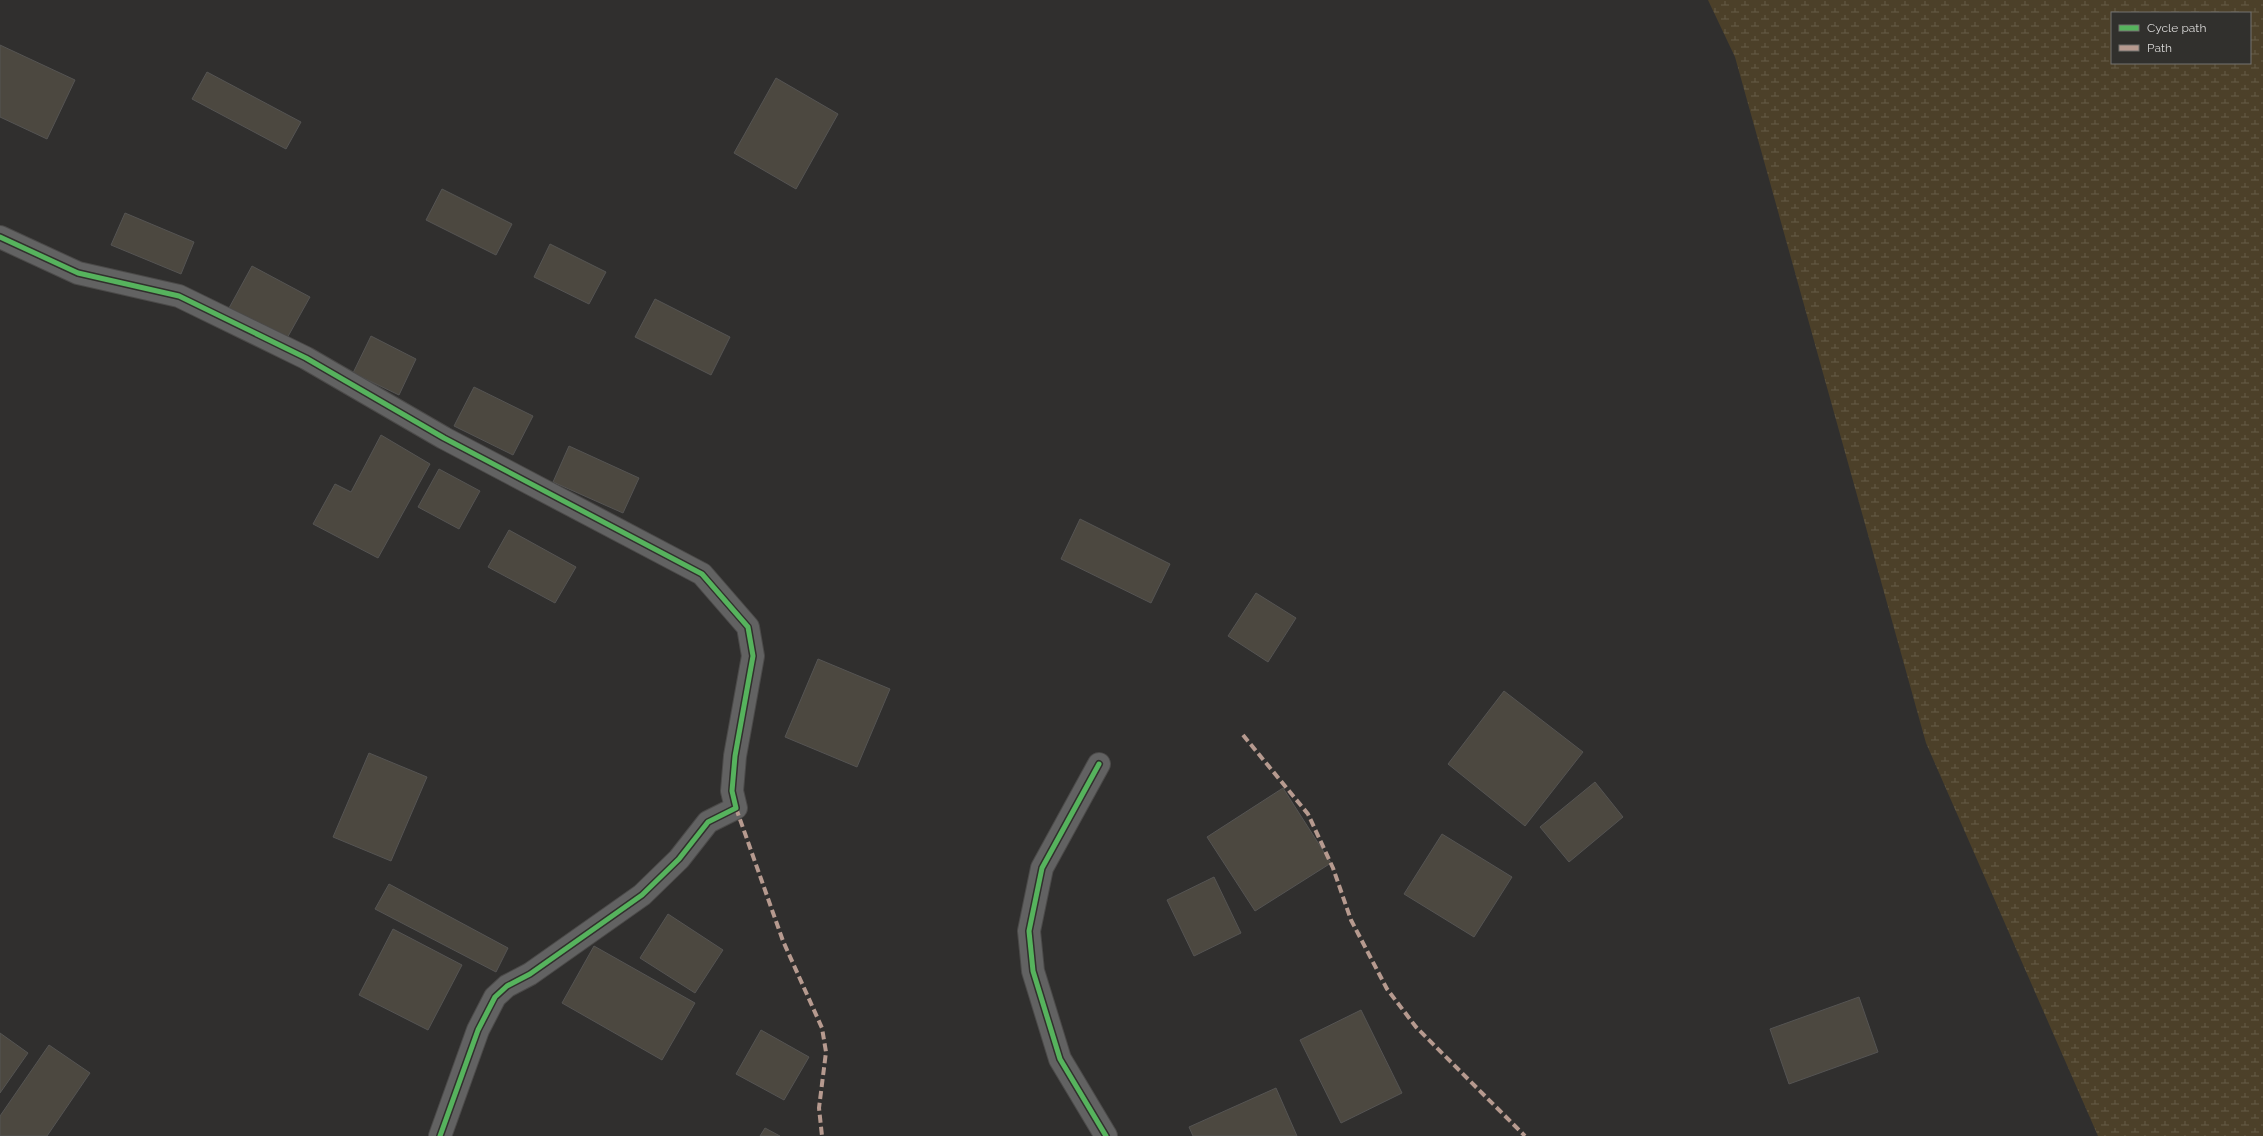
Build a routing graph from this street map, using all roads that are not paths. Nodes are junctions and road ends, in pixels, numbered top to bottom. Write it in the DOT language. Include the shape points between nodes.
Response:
graph roads {
  1 [pos="0,237"];
  2 [pos="1100,764"];
  3 [pos="440,1136"];
  4 [pos="1106,1136"];
  1 -- 3 [label="street" via="78,273 179,296 306,358 444,438 702,574 748,627 753,656 735,756 732,791 736,808 708,822 679,859 642,895 530,974 507,986 495,997 478,1030"];
  2 -- 4 [label="street" via="1042,868 1029,931 1034,971 1060,1058"];
}
